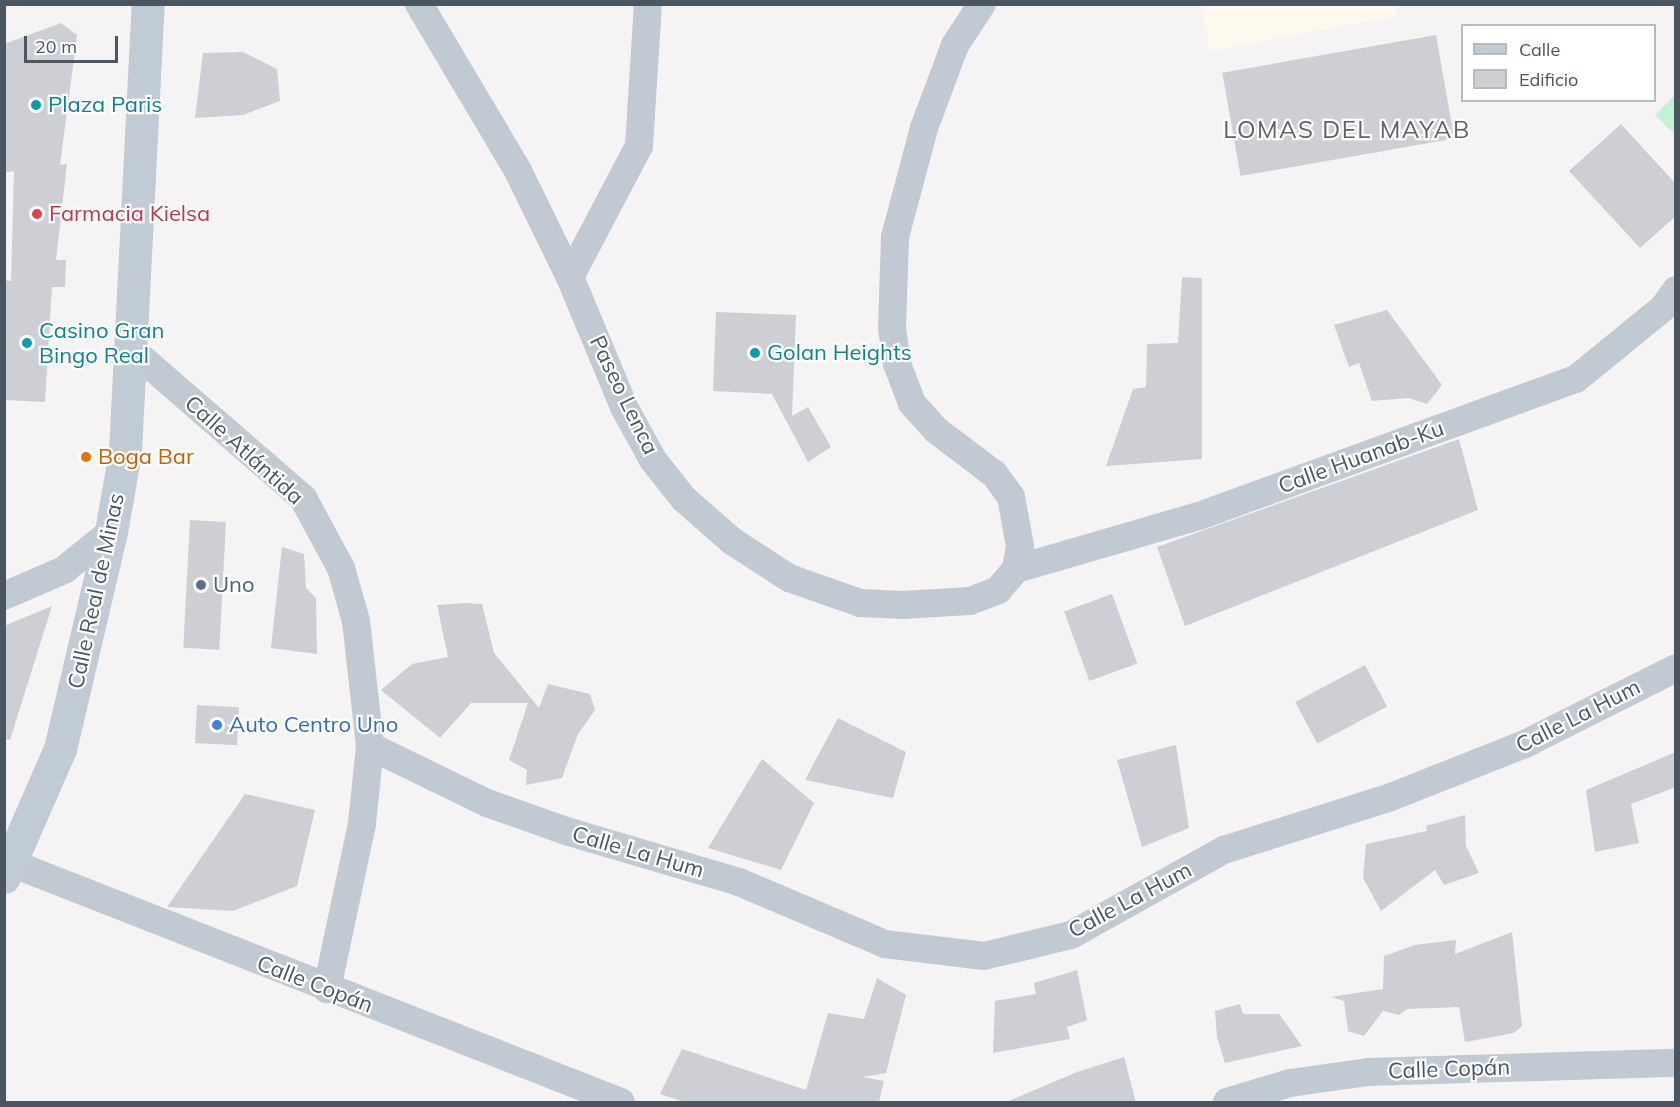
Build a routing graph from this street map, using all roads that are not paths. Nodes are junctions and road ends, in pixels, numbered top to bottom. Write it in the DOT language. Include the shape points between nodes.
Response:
graph roads {
  1 [pos="148,4"];
  2 [pos="419,4"];
  3 [pos="648,4"];
  4 [pos="982,4"];
  5 [pos="570,277"];
  6 [pos="1676,290"];
  7 [pos="131,349"];
  8 [pos="111,532"];
  9 [pos="1016,569"];
  10 [pos="4,596"];
  11 [pos="1676,668"];
  12 [pos="370,746"];
  13 [pos="8,870"];
  14 [pos="327,989"];
  15 [pos="1676,1063"];
  16 [pos="621,1102"];
  17 [pos="1227,1102"];
  1 -- 7 [label="street, Calle Real de Minas"];
  2 -- 5 [label="street, Paseo Lenca" via="518,171"];
  3 -- 5 [label="street" via="639,146"];
  4 -- 9 [label="street" via="955,45 924,128 895,237 892,328 897,364 912,404 936,430 994,474 1011,497 1019,524"];
  5 -- 9 [label="street, Paseo Lenca" via="625,409 653,460 684,499 732,541 779,572 821,592 860,603 903,605 970,601 998,590"];
  6 -- 9 [label="street, Calle Huanab-Ku" via="1663,308 1576,379 1199,516"];
  7 -- 8 [label="street, Calle Real de Minas" via="125,452"];
  7 -- 12 [label="street, Calle Atlántida" via="303,498 341,568 356,621"];
  8 -- 10 [label="street" via="64,570"];
  8 -- 13 [label="street, Calle Real de Minas" via="60,749"];
  11 -- 12 [label="street, Calle La Hum" via="1526,744 1391,797 1224,850 1071,935 984,956 885,944 739,882 566,831 487,803"];
  12 -- 14 [label="street, Calle Atlántida" via="362,824"];
  13 -- 14 [label="street, Calle Copán"];
  14 -- 16 [label="street, Calle Copán"];
  15 -- 17 [label="street, Calle Copán" via="1368,1072 1290,1083"];
}
